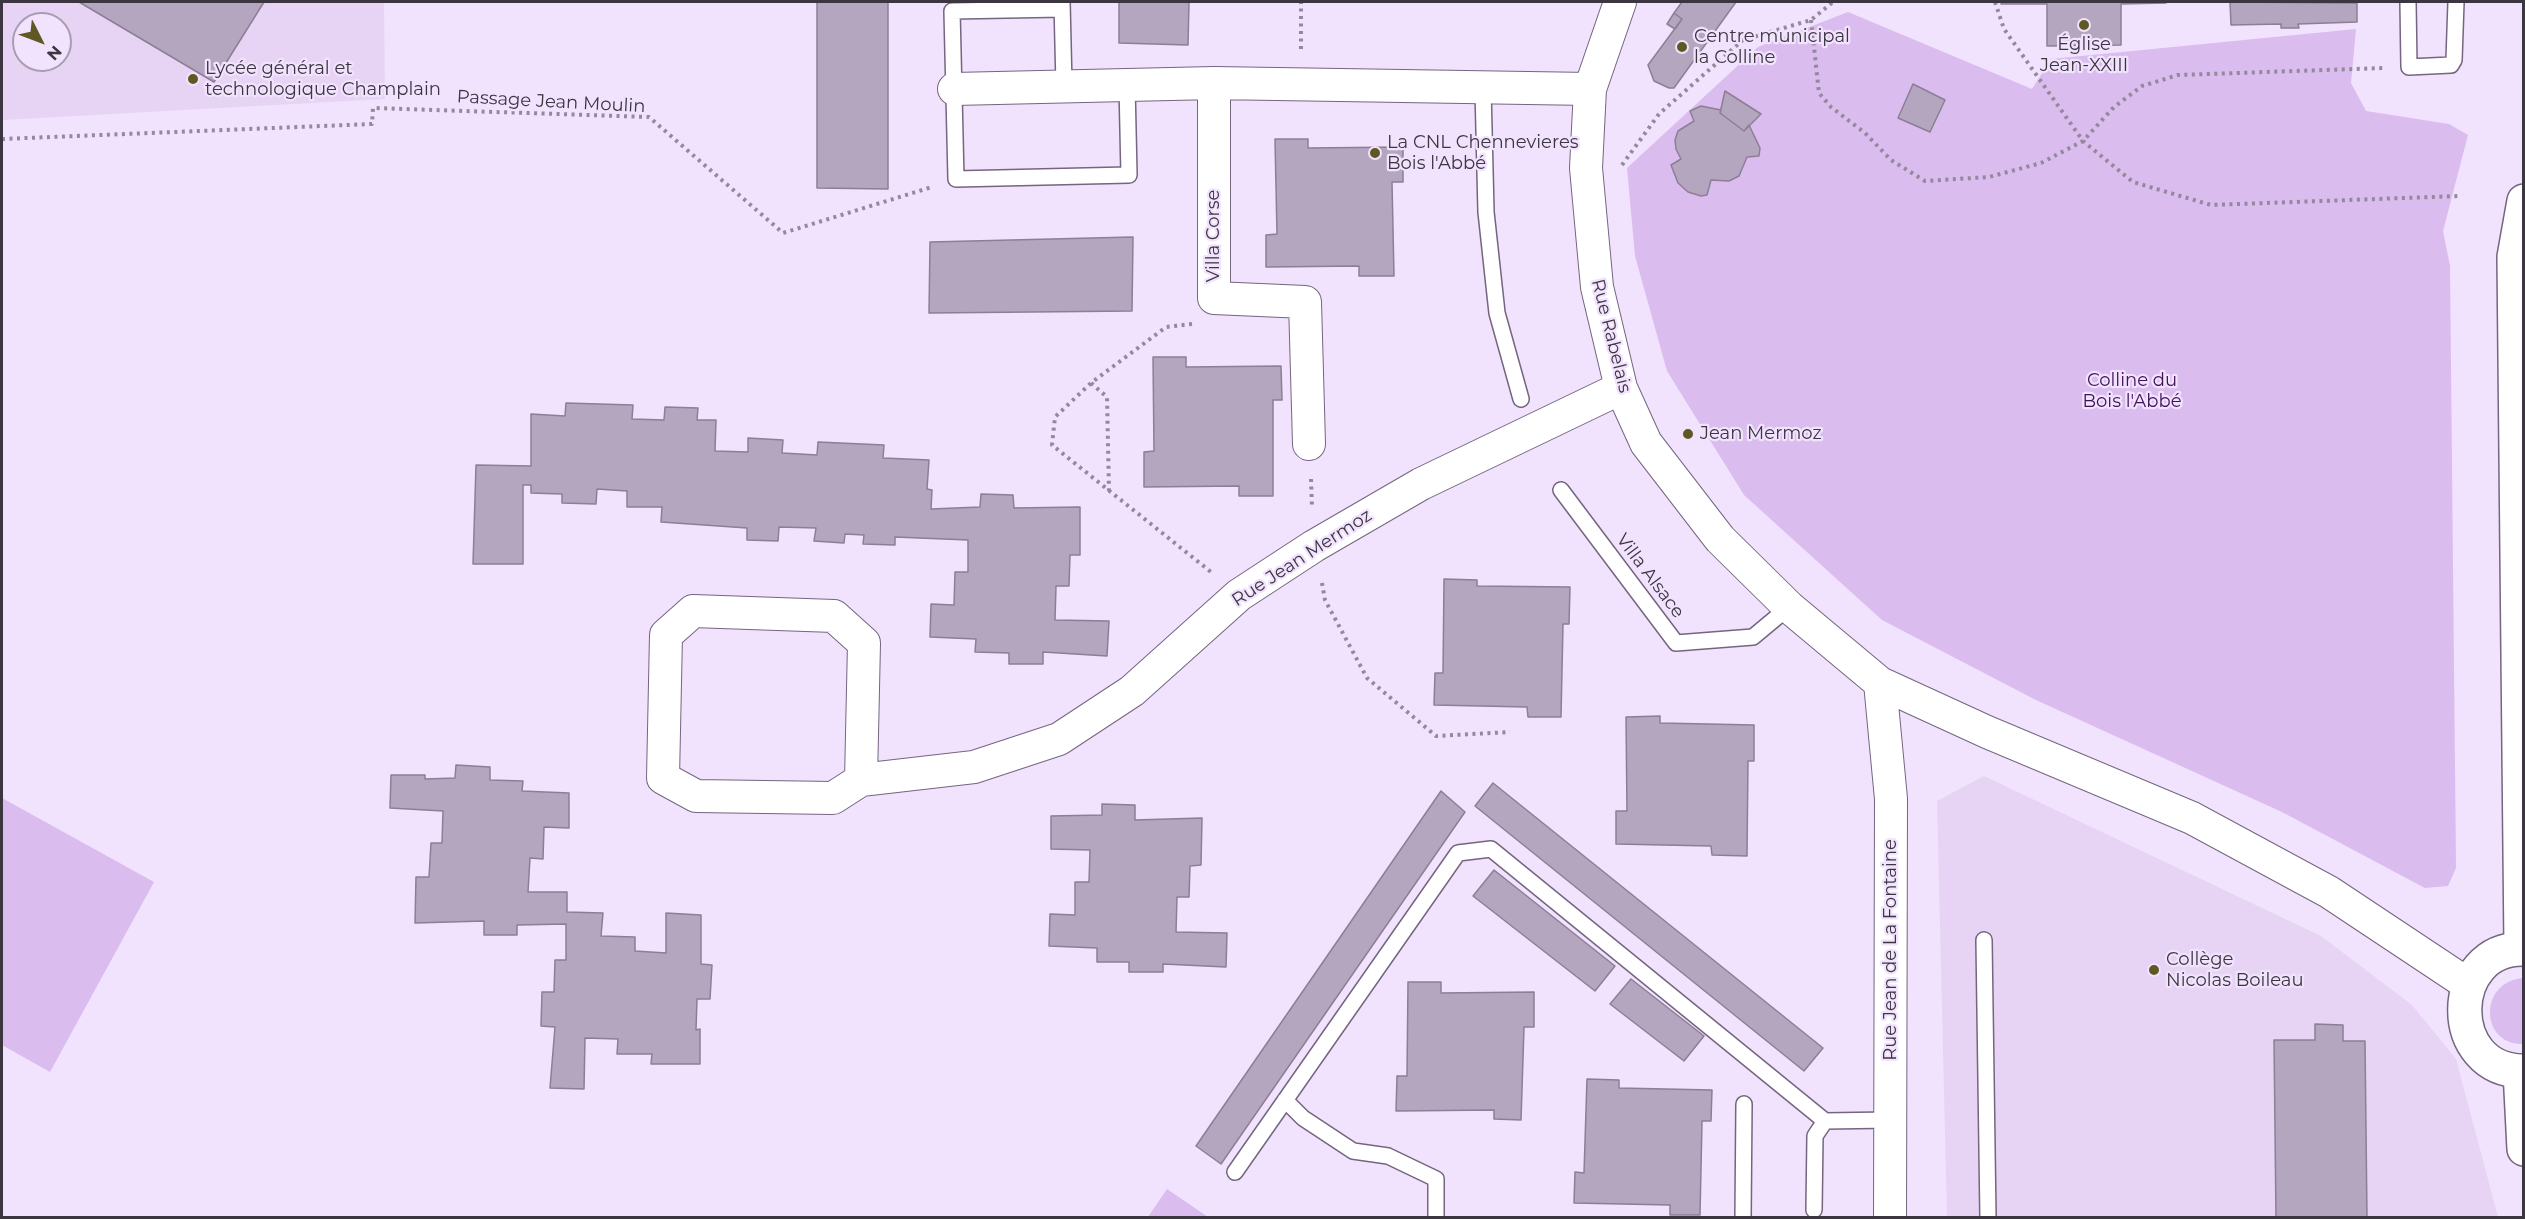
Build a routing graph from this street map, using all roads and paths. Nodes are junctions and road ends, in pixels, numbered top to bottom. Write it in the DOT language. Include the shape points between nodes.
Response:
graph roads {
  1 [pos="1301,2"];
  2 [pos="1620,2"];
  3 [pos="1833,2"];
  4 [pos="1995,2"];
  5 [pos="2408,2"];
  6 [pos="2456,2"];
  7 [pos="1062,5"];
  8 [pos="1811,21"];
  9 [pos="2409,67"];
  10 [pos="1214,82"];
  11 [pos="1301,84"];
  12 [pos="1127,85"];
  13 [pos="1064,86"];
  14 [pos="954,89"];
  15 [pos="1483,89"];
  16 [pos="1590,89"];
  17 [pos="2,139"];
  18 [pos="2083,141"];
  19 [pos="1587,168"];
  20 [pos="956,179"];
  21 [pos="2459,196"];
  22 [pos="2523,201"];
  23 [pos="1214,298"];
  24 [pos="1091,383"];
  25 [pos="1621,388"];
  26 [pos="1521,399"];
  27 [pos="1309,444"];
  28 [pos="1109,490"];
  29 [pos="1561,490"];
  30 [pos="1314,546"];
  31 [pos="1239,595"];
  32 [pos="1789,607"];
  33 [pos="1880,683"];
  34 [pos="1509,732"];
  35 [pos="2520,738"];
  36 [pos="861,780"];
  37 [pos="1984,940"];
  38 [pos="2522,948"];
  39 [pos="2469,985"];
  40 [pos="2522,1071"];
  41 [pos="1285,1100"];
  42 [pos="1744,1104"];
  43 [pos="1890,1120"];
  44 [pos="1825,1121"];
  45 [pos="2523,1149"];
  46 [pos="1236,1172"];
  47 [pos="1814,1210"];
  48 [pos="1436,1218"];
  49 [pos="1743,1218"];
  50 [pos="1890,1218"];
  51 [pos="1988,1218"];
  1 -- 11 [label="path"];
  2 -- 16 [label="street, Rue Rabelais"];
  3 -- 8 [label="path"];
  4 -- 18 [label="path" via="2004,29"];
  5 -- 9 [label="lane"];
  6 -- 9 [label="lane" via="2451,65"];
  7 -- 13 [label="lane"];
  7 -- 14 [label="lane" via="952,12"];
  8 -- 18 [label="path" via="1819,93 1891,160 1925,180 1999,174 2041,164"];
  8 -- 19 [label="path" via="1743,40 1659,114 1620,168"];
  9 -- 18 [label="path" via="2178,75 2142,86 2114,107"];
  10 -- 11 [label="street"];
  10 -- 12 [label="street"];
  10 -- 23 [label="street, Villa Corse"];
  11 -- 15 [label="street"];
  12 -- 13 [label="street"];
  12 -- 20 [label="lane" via="1129,175"];
  13 -- 14 [label="street"];
  14 -- 20 [label="lane"];
  15 -- 16 [label="street"];
  15 -- 26 [label="lane" via="1486,212 1497,313"];
  16 -- 19 [label="street, Rue Rabelais"];
  17 -- 20 [label="path, Passage Jean Moulin" via="372,124 374,108 650,117 783,232"];
  18 -- 21 [label="path" via="2133,182 2211,205"];
  19 -- 25 [label="street, Rue Rabelais" via="1597,287"];
  22 -- 35 [label="main road" via="2514,257"];
  23 -- 24 [label="path" via="1208,323 1166,327"];
  23 -- 27 [label="street, Villa Corse" via="1305,302"];
  24 -- 28 [label="path" via="1107,397"];
  24 -- 28 [label="path" via="1055,417 1052,445"];
  25 -- 30 [label="street, Rue Jean Mermoz" via="1421,484"];
  25 -- 32 [label="street, Rue Rabelais" via="1646,443 1720,539"];
  27 -- 30 [label="path"];
  28 -- 31 [label="path"];
  29 -- 32 [label="lane, Villa Alsace" via="1676,643 1753,637"];
  30 -- 31 [label="street, Rue Jean Mermoz"];
  30 -- 34 [label="path" via="1325,600 1368,678 1436,736"];
  31 -- 36 [label="street, Rue Jean Mermoz" via="1132,691 1059,739 974,768"];
  32 -- 33 [label="street, Rue Rabelais"];
  33 -- 39 [label="street, Rue Rabelais" via="2192,818 2329,892"];
  33 -- 43 [label="street, Rue Jean de La Fontaine" via="1891,799"];
  35 -- 38 [label="main road"];
  36 -- 36 [label="street" via="864,643 834,616 693,611 666,634 663,778 696,796 833,798"];
  37 -- 51 [label="lane"];
  38 -- 39 [label="main road" via="2493,957"];
  39 -- 40 [label="main road" via="2463,1002 2471,1040 2484,1056 2500,1066"];
  40 -- 45 [label="main road"];
  41 -- 44 [label="lane" via="1458,853 1491,849"];
  41 -- 46 [label="lane"];
  41 -- 48 [label="lane" via="1303,1118 1353,1151 1388,1156 1436,1179"];
  42 -- 49 [label="lane"];
  43 -- 44 [label="lane"];
  43 -- 50 [label="street, Rue Jean de La Fontaine"];
  44 -- 47 [label="lane" via="1815,1136"];
}
